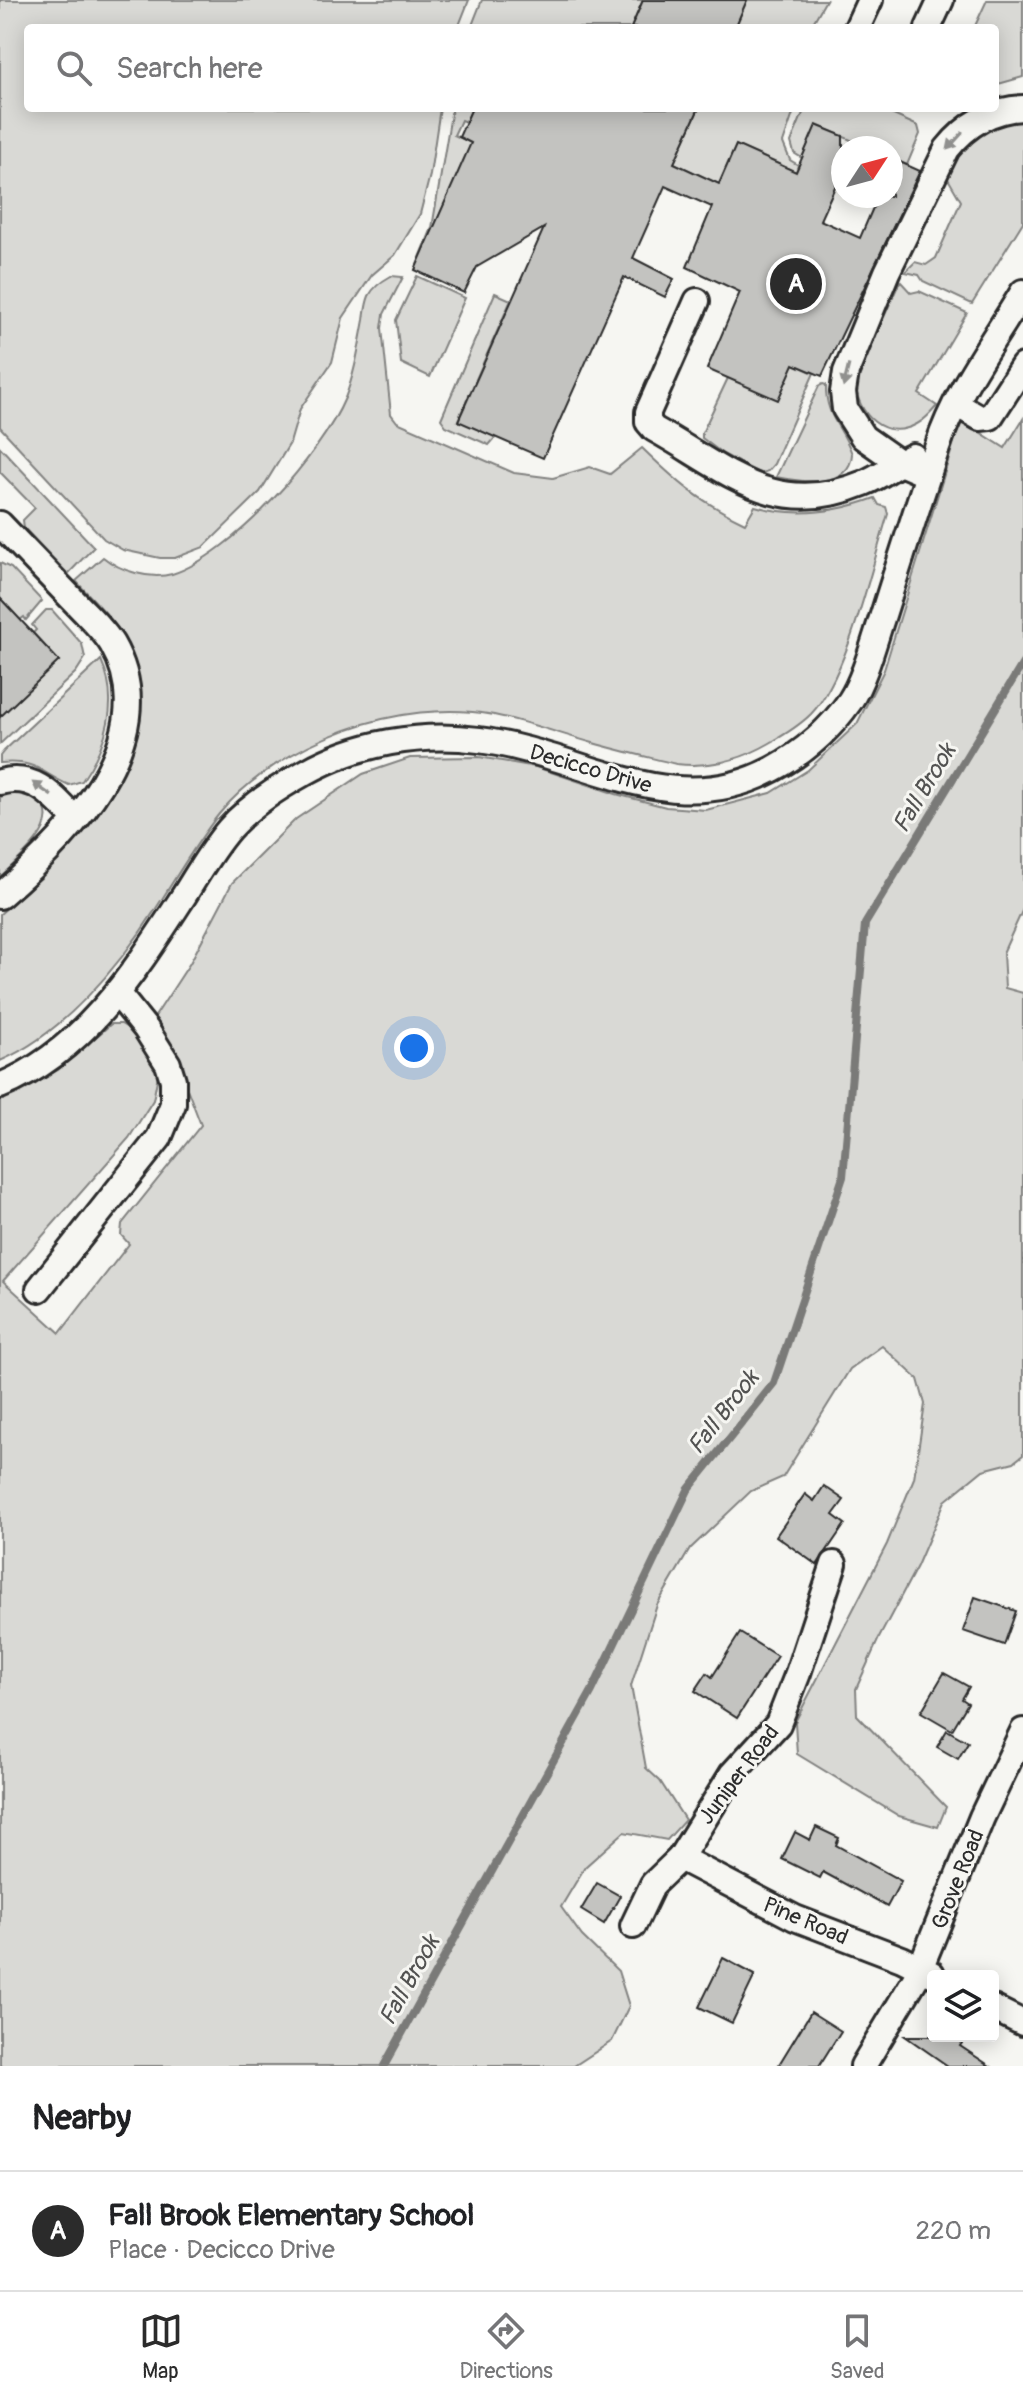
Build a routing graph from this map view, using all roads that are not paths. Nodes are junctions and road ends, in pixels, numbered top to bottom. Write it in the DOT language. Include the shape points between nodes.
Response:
graph roads {
  1 [pos="870,0"];
  2 [pos="941,0"];
  3 [pos="859,24"];
  4 [pos="930,24"];
  5 [pos="1023,108"];
  6 [pos="998,112"];
  7 [pos="999,112"];
  8 [pos="1023,292"];
  9 [pos="697,301"];
  10 [pos="1023,366"];
  11 [pos="956,404"];
  12 [pos="938,443"];
  13 [pos="900,463"];
  14 [pos="928,475"];
  15 [pos="1,527"];
  16 [pos="0,782"];
  17 [pos="75,819"];
  18 [pos="0,896"];
  19 [pos="117,993"];
  20 [pos="0,1086"];
  21 [pos="39,1289"];
  22 [pos="834,1564"];
  23 [pos="1023,1731"];
  24 [pos="680,1858"];
  25 [pos="633,1926"];
  26 [pos="928,1970"];
  27 [pos="927,1972"];
  28 [pos="999,2011"];
  29 [pos="1023,2023"];
  30 [pos="863,2066"];
  1 -- 3 [label="street"];
  2 -- 4 [label="street"];
  5 -- 7 [label="street, one-way"];
  6 -- 13 [label="street, one-way" via="979,120 947,149 846,372 845,409 853,424"];
  8 -- 11 [label="street, Decicco Drive"];
  9 -- 13 [label="street" via="648,412 654,429 744,482 777,495 808,497 845,490"];
  10 -- 11 [label="street" via="990,417 980,418"];
  11 -- 12 [label="street, Decicco Drive"];
  12 -- 13 [label="street"];
  12 -- 14 [label="street, Decicco Drive"];
  13 -- 14 [label="street"];
  14 -- 19 [label="street, Decicco Drive" via="853,697 824,735 792,759 752,780 693,792 479,740 432,737 345,753 306,771 229,829"];
  15 -- 17 [label="street" via="105,633 125,677 122,739 104,781"];
  17 -- 16 [label="street, one-way" via="34,782"];
  17 -- 18 [label="street"];
  19 -- 20 [label="street, Decicco Drive" via="54,1056"];
  19 -- 21 [label="street" via="168,1064 173,1104 159,1138"];
  22 -- 24 [label="street, Juniper Road" via="778,1724 732,1774"];
  23 -- 26 [label="street, Grove Road" via="982,1817"];
  24 -- 25 [label="street, Juniper Road" via="653,1884"];
  24 -- 27 [label="street, Pine Road" via="795,1918"];
  27 -- 30 [label="street, Grove Road"];
  28 -- 29 [label="street"];
}
